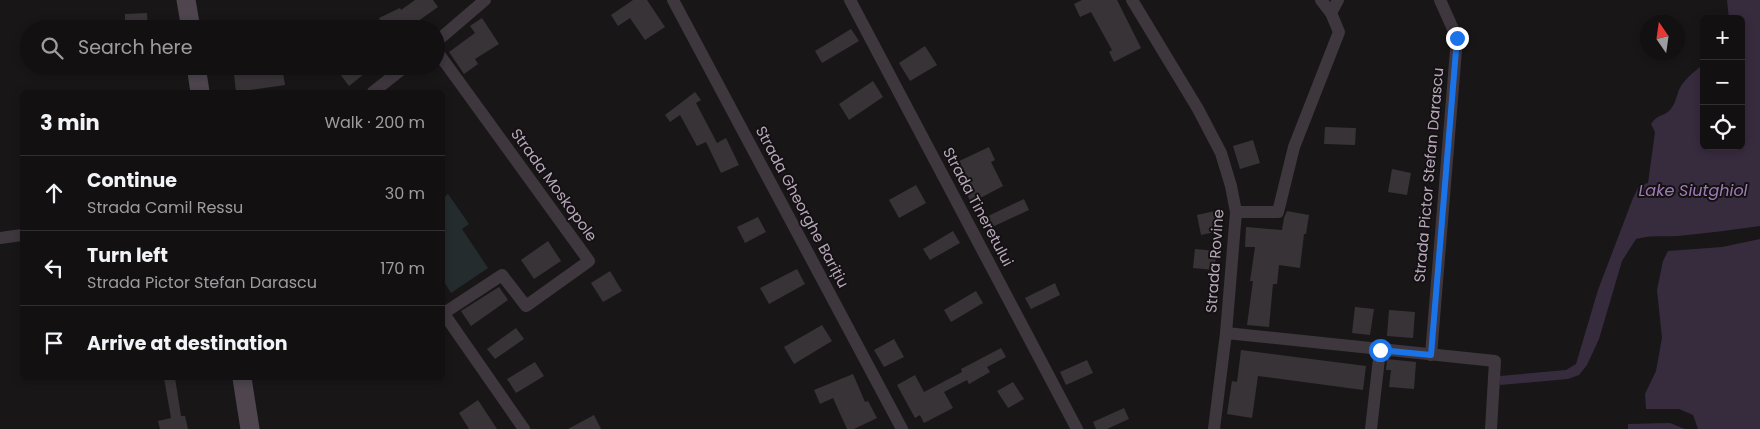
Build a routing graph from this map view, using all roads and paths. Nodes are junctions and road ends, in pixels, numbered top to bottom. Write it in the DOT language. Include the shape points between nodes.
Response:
graph roads {
  1 [pos="186,0"];
  2 [pos="485,0"];
  3 [pos="673,0"];
  4 [pos="850,0"];
  5 [pos="1132,0"];
  6 [pos="1321,0"];
  7 [pos="1338,0"];
  8 [pos="1440,0"];
  9 [pos="1331,13"];
  10 [pos="189,20"];
  11 [pos="445,34"];
  12 [pos="445,62"];
  13 [pos="197,75"];
  14 [pos="395,75"];
  15 [pos="200,90"];
  16 [pos="376,90"];
  17 [pos="1236,212"];
  18 [pos="20,235"];
  19 [pos="0,238"];
  20 [pos="445,311"];
  21 [pos="445,315"];
  22 [pos="1226,333"];
  23 [pos="1380,350"];
  24 [pos="1431,355"];
  25 [pos="242,380"];
  26 [pos="250,429"];
  27 [pos="524,429"];
  28 [pos="902,429"];
  29 [pos="1077,429"];
  30 [pos="1214,429"];
  31 [pos="1372,429"];
  32 [pos="1491,429"];
  1 -- 10 [label="street"];
  2 -- 11 [label="street"];
  3 -- 28 [label="street, Strada Gheorghe Barițiu"];
  4 -- 29 [label="street, Strada Tineretului"];
  5 -- 17 [label="street, Strada Rovine" via="1221,153"];
  6 -- 9 [label="street"];
  7 -- 9 [label="street"];
  8 -- 24 [label="street, Strada Pictor Stefan Darascu" via="1457,38"];
  9 -- 17 [label="street" via="1338,32 1294,147 1278,212"];
  12 -- 20 [label="street, Strada Moskopole" via="589,260 526,306 502,275"];
  13 -- 15 [label="street"];
  14 -- 16 [label="street"];
  17 -- 22 [label="street, Strada Rovine"];
  18 -- 19 [label="street"];
  21 -- 27 [label="street"];
  22 -- 23 [label="street"];
  22 -- 30 [label="street, Strada Rovine"];
  23 -- 24 [label="street"];
  23 -- 31 [label="street"];
  24 -- 32 [label="street" via="1495,361"];
  25 -- 26 [label="street"];
}
